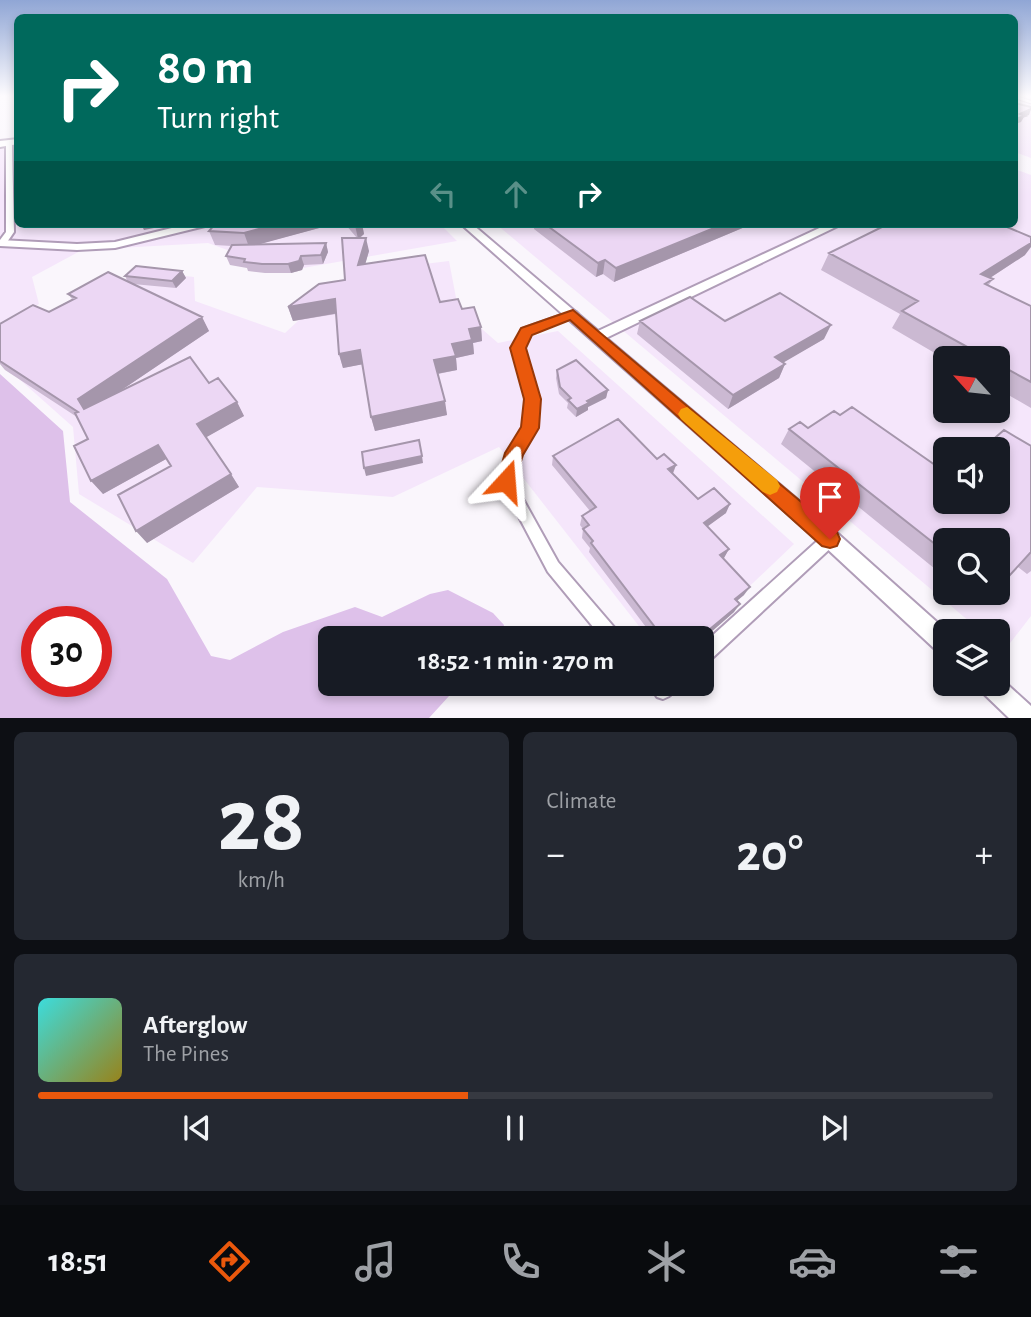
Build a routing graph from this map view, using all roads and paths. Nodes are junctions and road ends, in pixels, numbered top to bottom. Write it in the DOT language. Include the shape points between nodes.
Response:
graph roads {
  1 [pos="9,143"];
  2 [pos="185,228"];
  3 [pos="471,228"];
  4 [pos="828,228"];
  5 [pos="1,243"];
  6 [pos="573,314"];
  7 [pos="598,336"];
  8 [pos="830,539"];
  9 [pos="602,626"];
  10 [pos="933,632"];
  11 [pos="714,645"];
  12 [pos="1003,696"];
  13 [pos="1027,718"];
  1 -- 5 [label="street" via="10,232"];
  2 -- 5 [label="street" via="115,245"];
  3 -- 6 [label="street"];
  4 -- 7 [label="street"];
  6 -- 7 [label="street"];
  6 -- 9 [label="street" via="526,331 518,348 532,399 531,419 506,481 553,567"];
  7 -- 8 [label="street"];
  8 -- 10 [label="street"];
  8 -- 11 [label="street"];
  12 -- 13 [label="street"];
}
